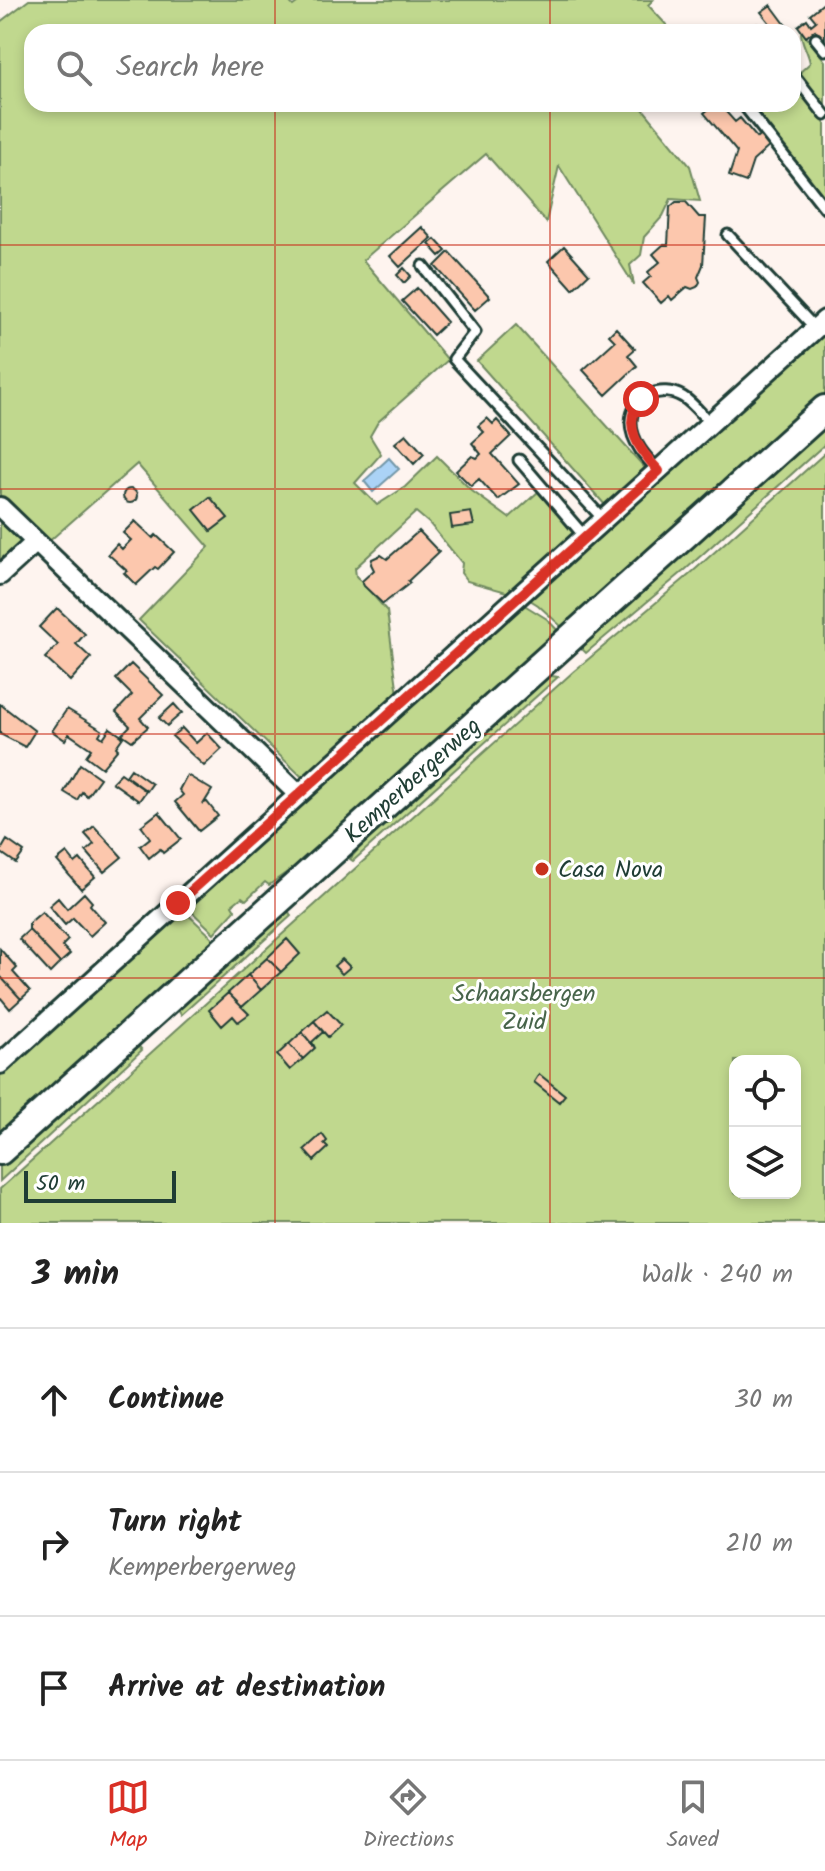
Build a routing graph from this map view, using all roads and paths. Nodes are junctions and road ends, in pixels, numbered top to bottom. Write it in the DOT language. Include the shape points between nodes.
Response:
graph roads {
  1 [pos="816,39"];
  2 [pos="825,50"];
  3 [pos="801,84"];
  4 [pos="749,112"];
  5 [pos="825,115"];
  6 [pos="825,208"];
  7 [pos="728,235"];
  8 [pos="423,266"];
  9 [pos="820,324"];
  10 [pos="825,409"];
  11 [pos="710,423"];
  12 [pos="519,460"];
  13 [pos="659,471"];
  14 [pos="0,507"];
  15 [pos="604,520"];
  16 [pos="585,537"];
  17 [pos="36,542"];
  18 [pos="0,575"];
  19 [pos="298,794"];
  20 [pos="0,1064"];
  21 [pos="0,1151"];
  1 -- 2 [label="lane"];
  3 -- 5 [label="lane"];
  4 -- 6 [label="lane"];
  7 -- 9 [label="lane"];
  8 -- 15 [label="lane" via="475,332 454,359"];
  9 -- 11 [label="street"];
  10 -- 21 [label="main road, Kemperbergerweg"];
  11 -- 13 [label="street"];
  11 -- 13 [label="lane" via="683,396 666,391 641,399 631,423 642,453"];
  12 -- 16 [label="lane"];
  13 -- 15 [label="street"];
  14 -- 17 [label="street"];
  15 -- 16 [label="street"];
  16 -- 19 [label="street"];
  17 -- 18 [label="street"];
  17 -- 19 [label="street"];
  19 -- 20 [label="street"];
}
